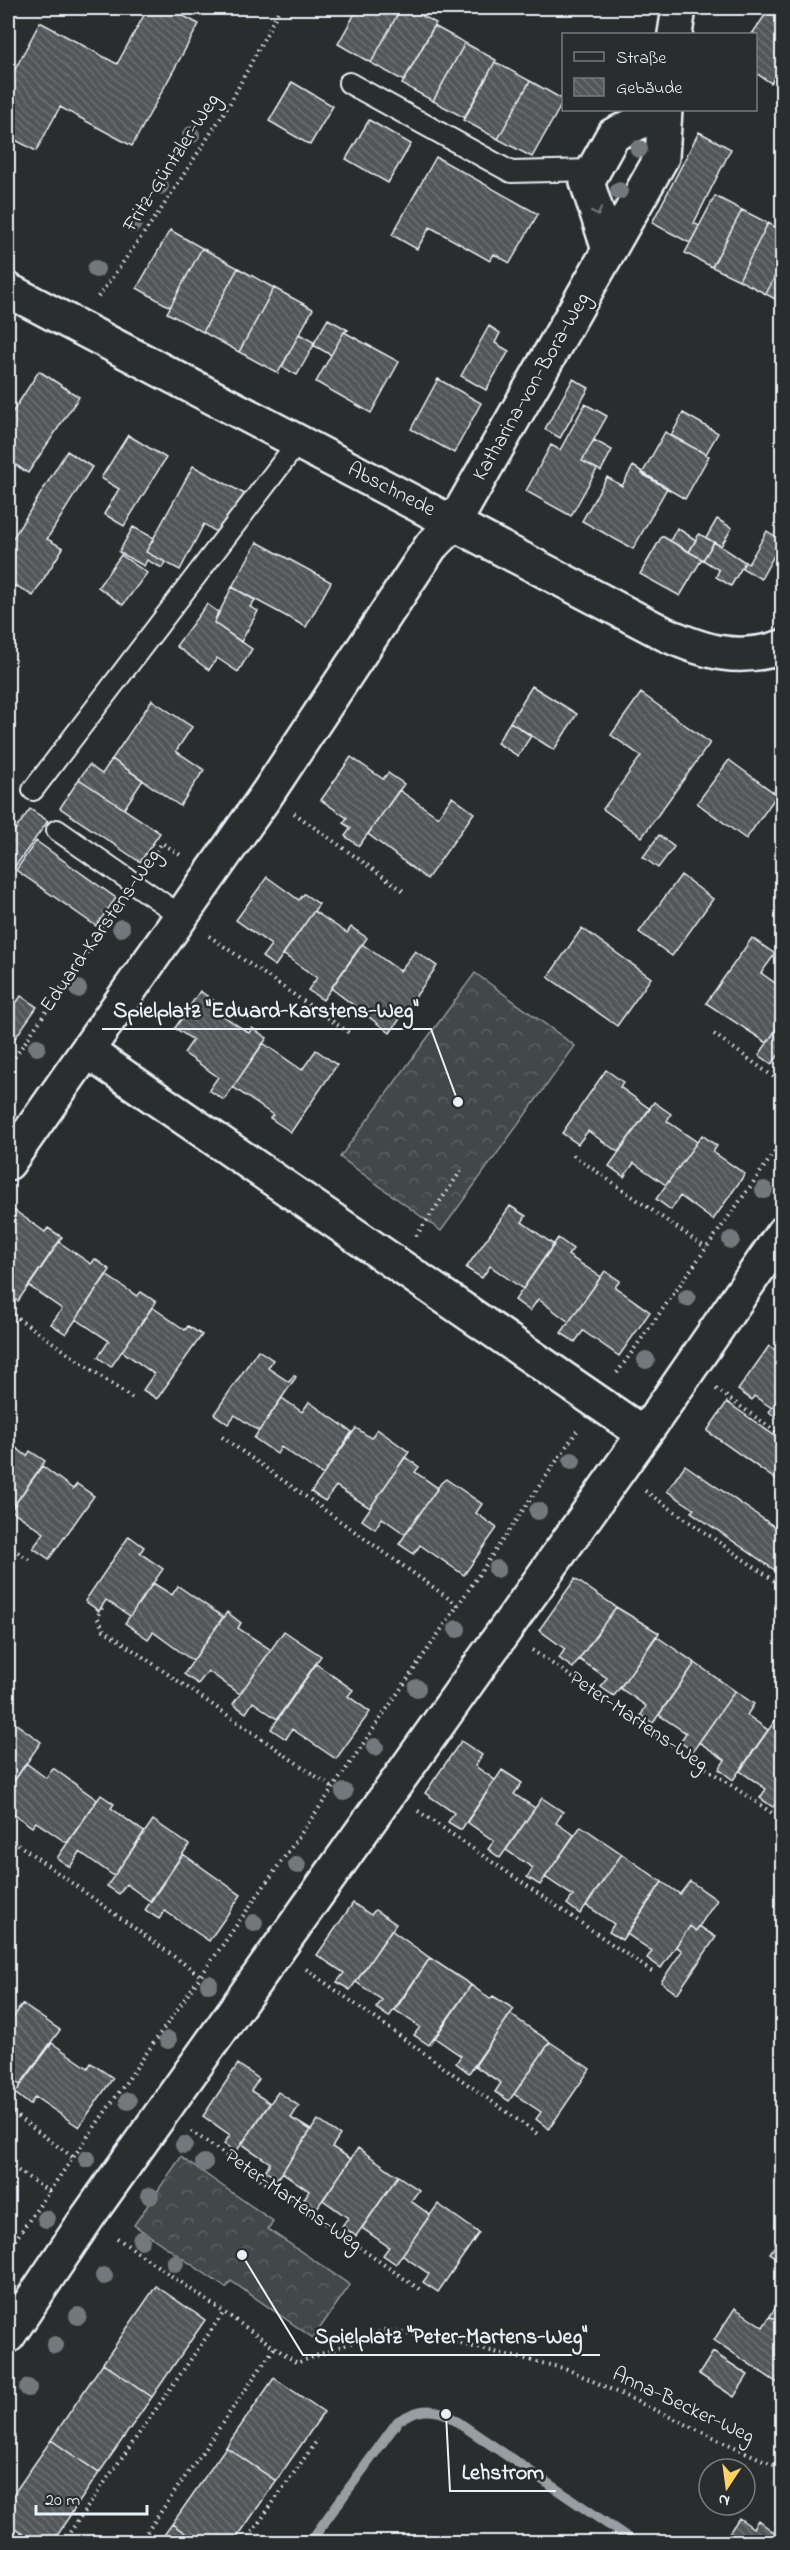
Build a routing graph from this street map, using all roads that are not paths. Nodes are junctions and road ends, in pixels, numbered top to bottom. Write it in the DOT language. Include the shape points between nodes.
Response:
graph roads {
  1 [pos="679,8"];
  2 [pos="675,33"];
  3 [pos="349,83"];
  4 [pos="663,111"];
  5 [pos="665,111"];
  6 [pos="594,170"];
  7 [pos="609,250"];
  8 [pos="8,290"];
  9 [pos="298,442"];
  10 [pos="454,523"];
  11 [pos="783,647"];
  12 [pos="33,790"];
  13 [pos="57,830"];
  14 [pos="181,916"];
  15 [pos="87,1051"];
  16 [pos="8,1164"];
  17 [pos="783,1234"];
  18 [pos="644,1434"];
  19 [pos="8,2336"];
  1 -- 2 [label="street"];
  3 -- 6 [label="lane" via="511,172"];
  4 -- 6 [label="street, Katharina-von-Bora-Weg" via="613,135"];
  5 -- 7 [label="street, Katharina-von-Bora-Weg" via="662,157"];
  6 -- 7 [label="street, Katharina-von-Bora-Weg, one-way" via="587,182"];
  7 -- 10 [label="street, Katharina-von-Bora-Weg"];
  8 -- 9 [label="street, Abschnede"];
  9 -- 10 [label="street, Abschnede"];
  9 -- 12 [label="lane"];
  10 -- 11 [label="street, Abschnede" via="700,649 734,655"];
  10 -- 14 [label="street" via="431,546"];
  13 -- 14 [label="lane"];
  14 -- 15 [label="street"];
  15 -- 16 [label="street"];
  15 -- 18 [label="street"];
  17 -- 18 [label="street"];
  18 -- 19 [label="street"];
}
